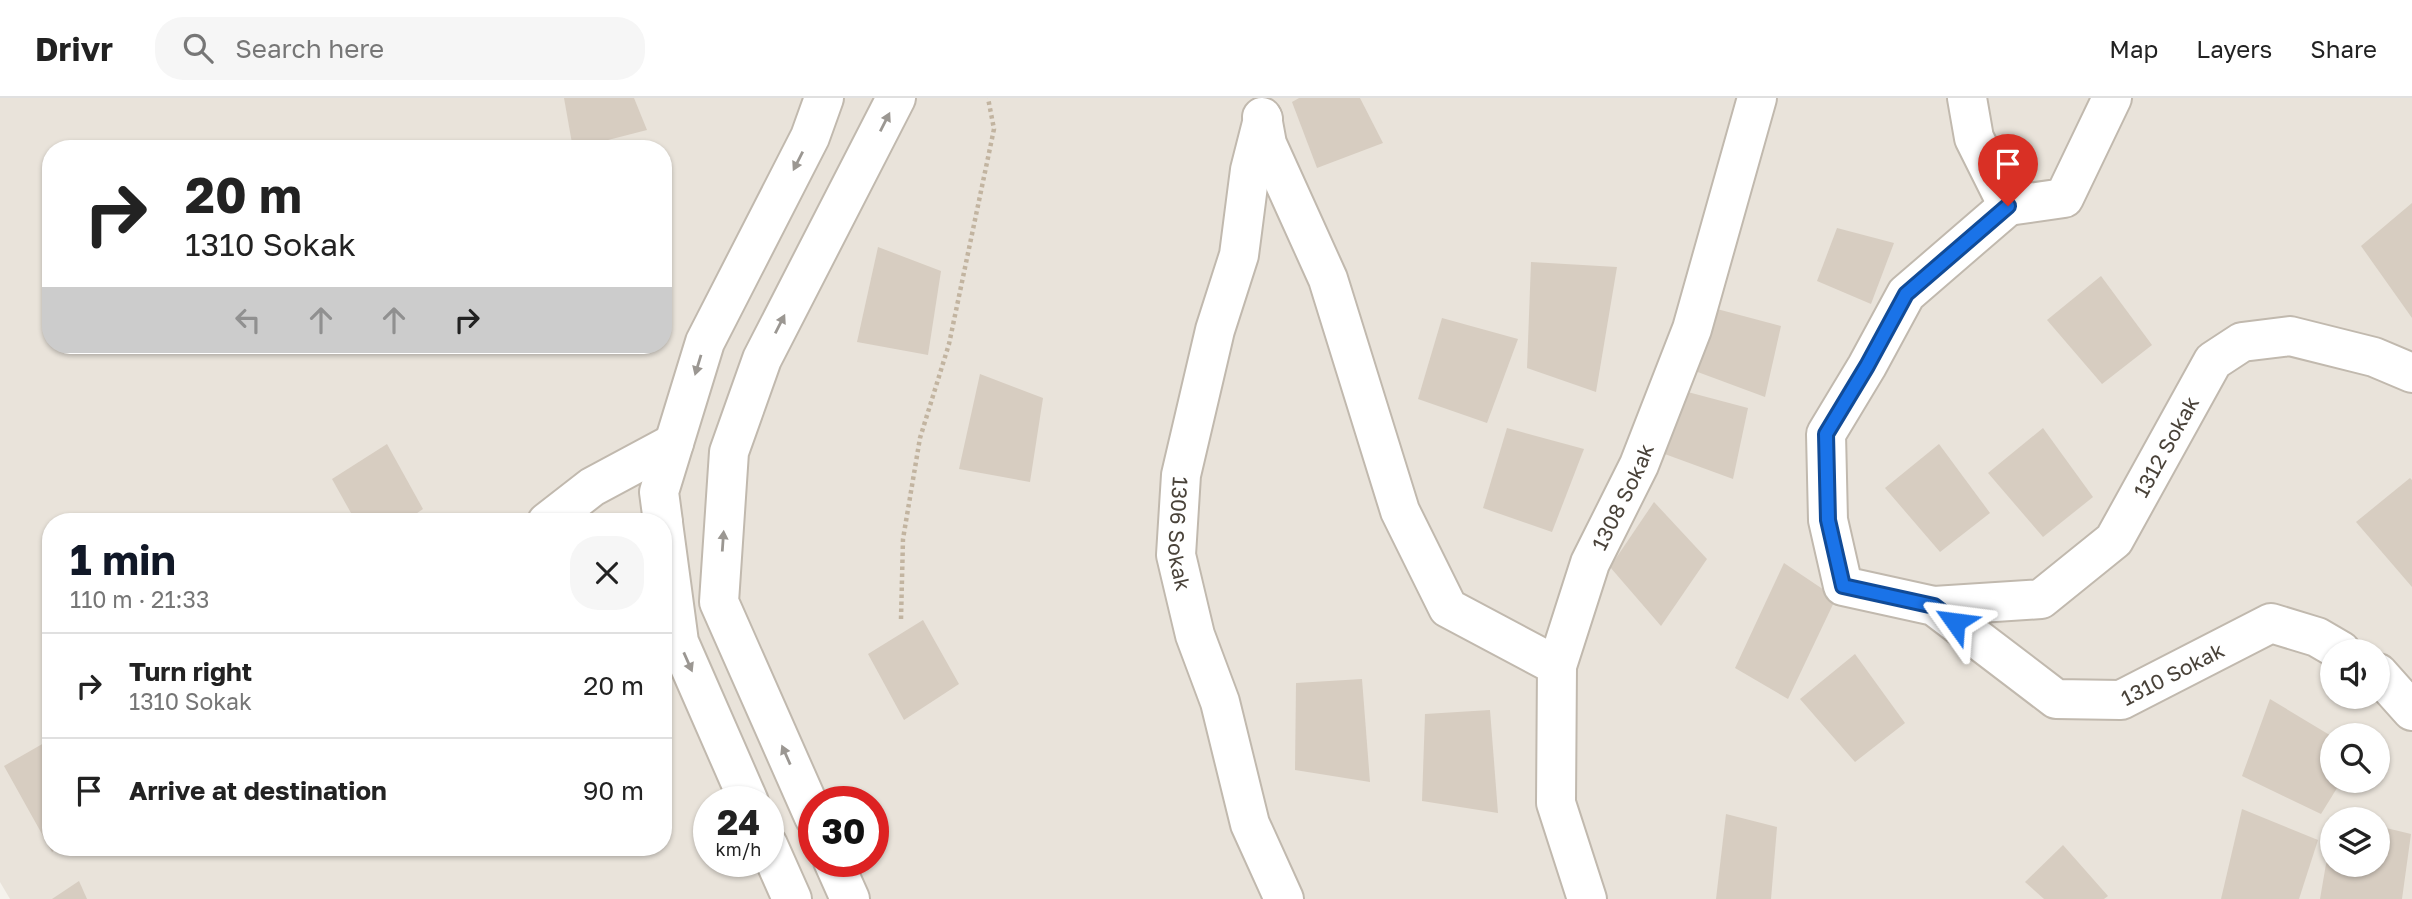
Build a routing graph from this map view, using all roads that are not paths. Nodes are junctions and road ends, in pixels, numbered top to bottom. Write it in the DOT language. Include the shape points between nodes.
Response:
graph roads {
  1 [pos="824,98"];
  2 [pos="896,98"];
  3 [pos="1757,98"];
  4 [pos="1967,98"];
  5 [pos="2112,98"];
  6 [pos="1261,108"];
  7 [pos="2008,206"];
  8 [pos="2412,373"];
  9 [pos="674,443"];
  10 [pos="559,513"];
  11 [pos="662,513"];
  12 [pos="672,590"];
  13 [pos="1934,606"];
  14 [pos="2320,639"];
  15 [pos="1557,666"];
  16 [pos="2390,686"];
  17 [pos="2412,711"];
  18 [pos="742,786"];
  19 [pos="800,786"];
  20 [pos="782,877"];
  21 [pos="840,877"];
  22 [pos="792,899"];
  23 [pos="850,899"];
  24 [pos="1284,899"];
  25 [pos="1587,899"];
  1 -- 9 [label="street, one-way" via="810,137 705,342"];
  19 -- 2 [label="street, one-way" via="719,602 729,452 762,359"];
  3 -- 15 [label="street, 1308 Sokak" via="1692,330 1639,465 1590,563"];
  4 -- 7 [label="street" via="1974,138"];
  5 -- 7 [label="street" via="2064,198"];
  6 -- 15 [label="street, 1306 Sokak" via="1268,144 1328,279 1400,511 1448,608"];
  6 -- 24 [label="street, 1306 Sokak" via="1239,255 1215,330 1181,475 1176,555 1250,824"];
  7 -- 13 [label="street, 1310 Sokak" via="1906,294 1826,434 1828,520 1843,586"];
  8 -- 13 [label="street, 1312 Sokak" via="2374,357 2291,336 2242,342 2213,361 2114,540 2041,599"];
  9 -- 10 [label="street" via="592,487"];
  9 -- 11 [label="street" via="659,492"];
  12 -- 18 [label="street, one-way" via="679,642"];
  13 -- 14 [label="street, 1310 Sokak" via="2056,699 2121,700 2271,623"];
  15 -- 25 [label="street, 1308 Sokak" via="1556,803"];
  16 -- 17 [label="street"];
  20 -- 22 [label="street"];
  21 -- 23 [label="street"];
}
